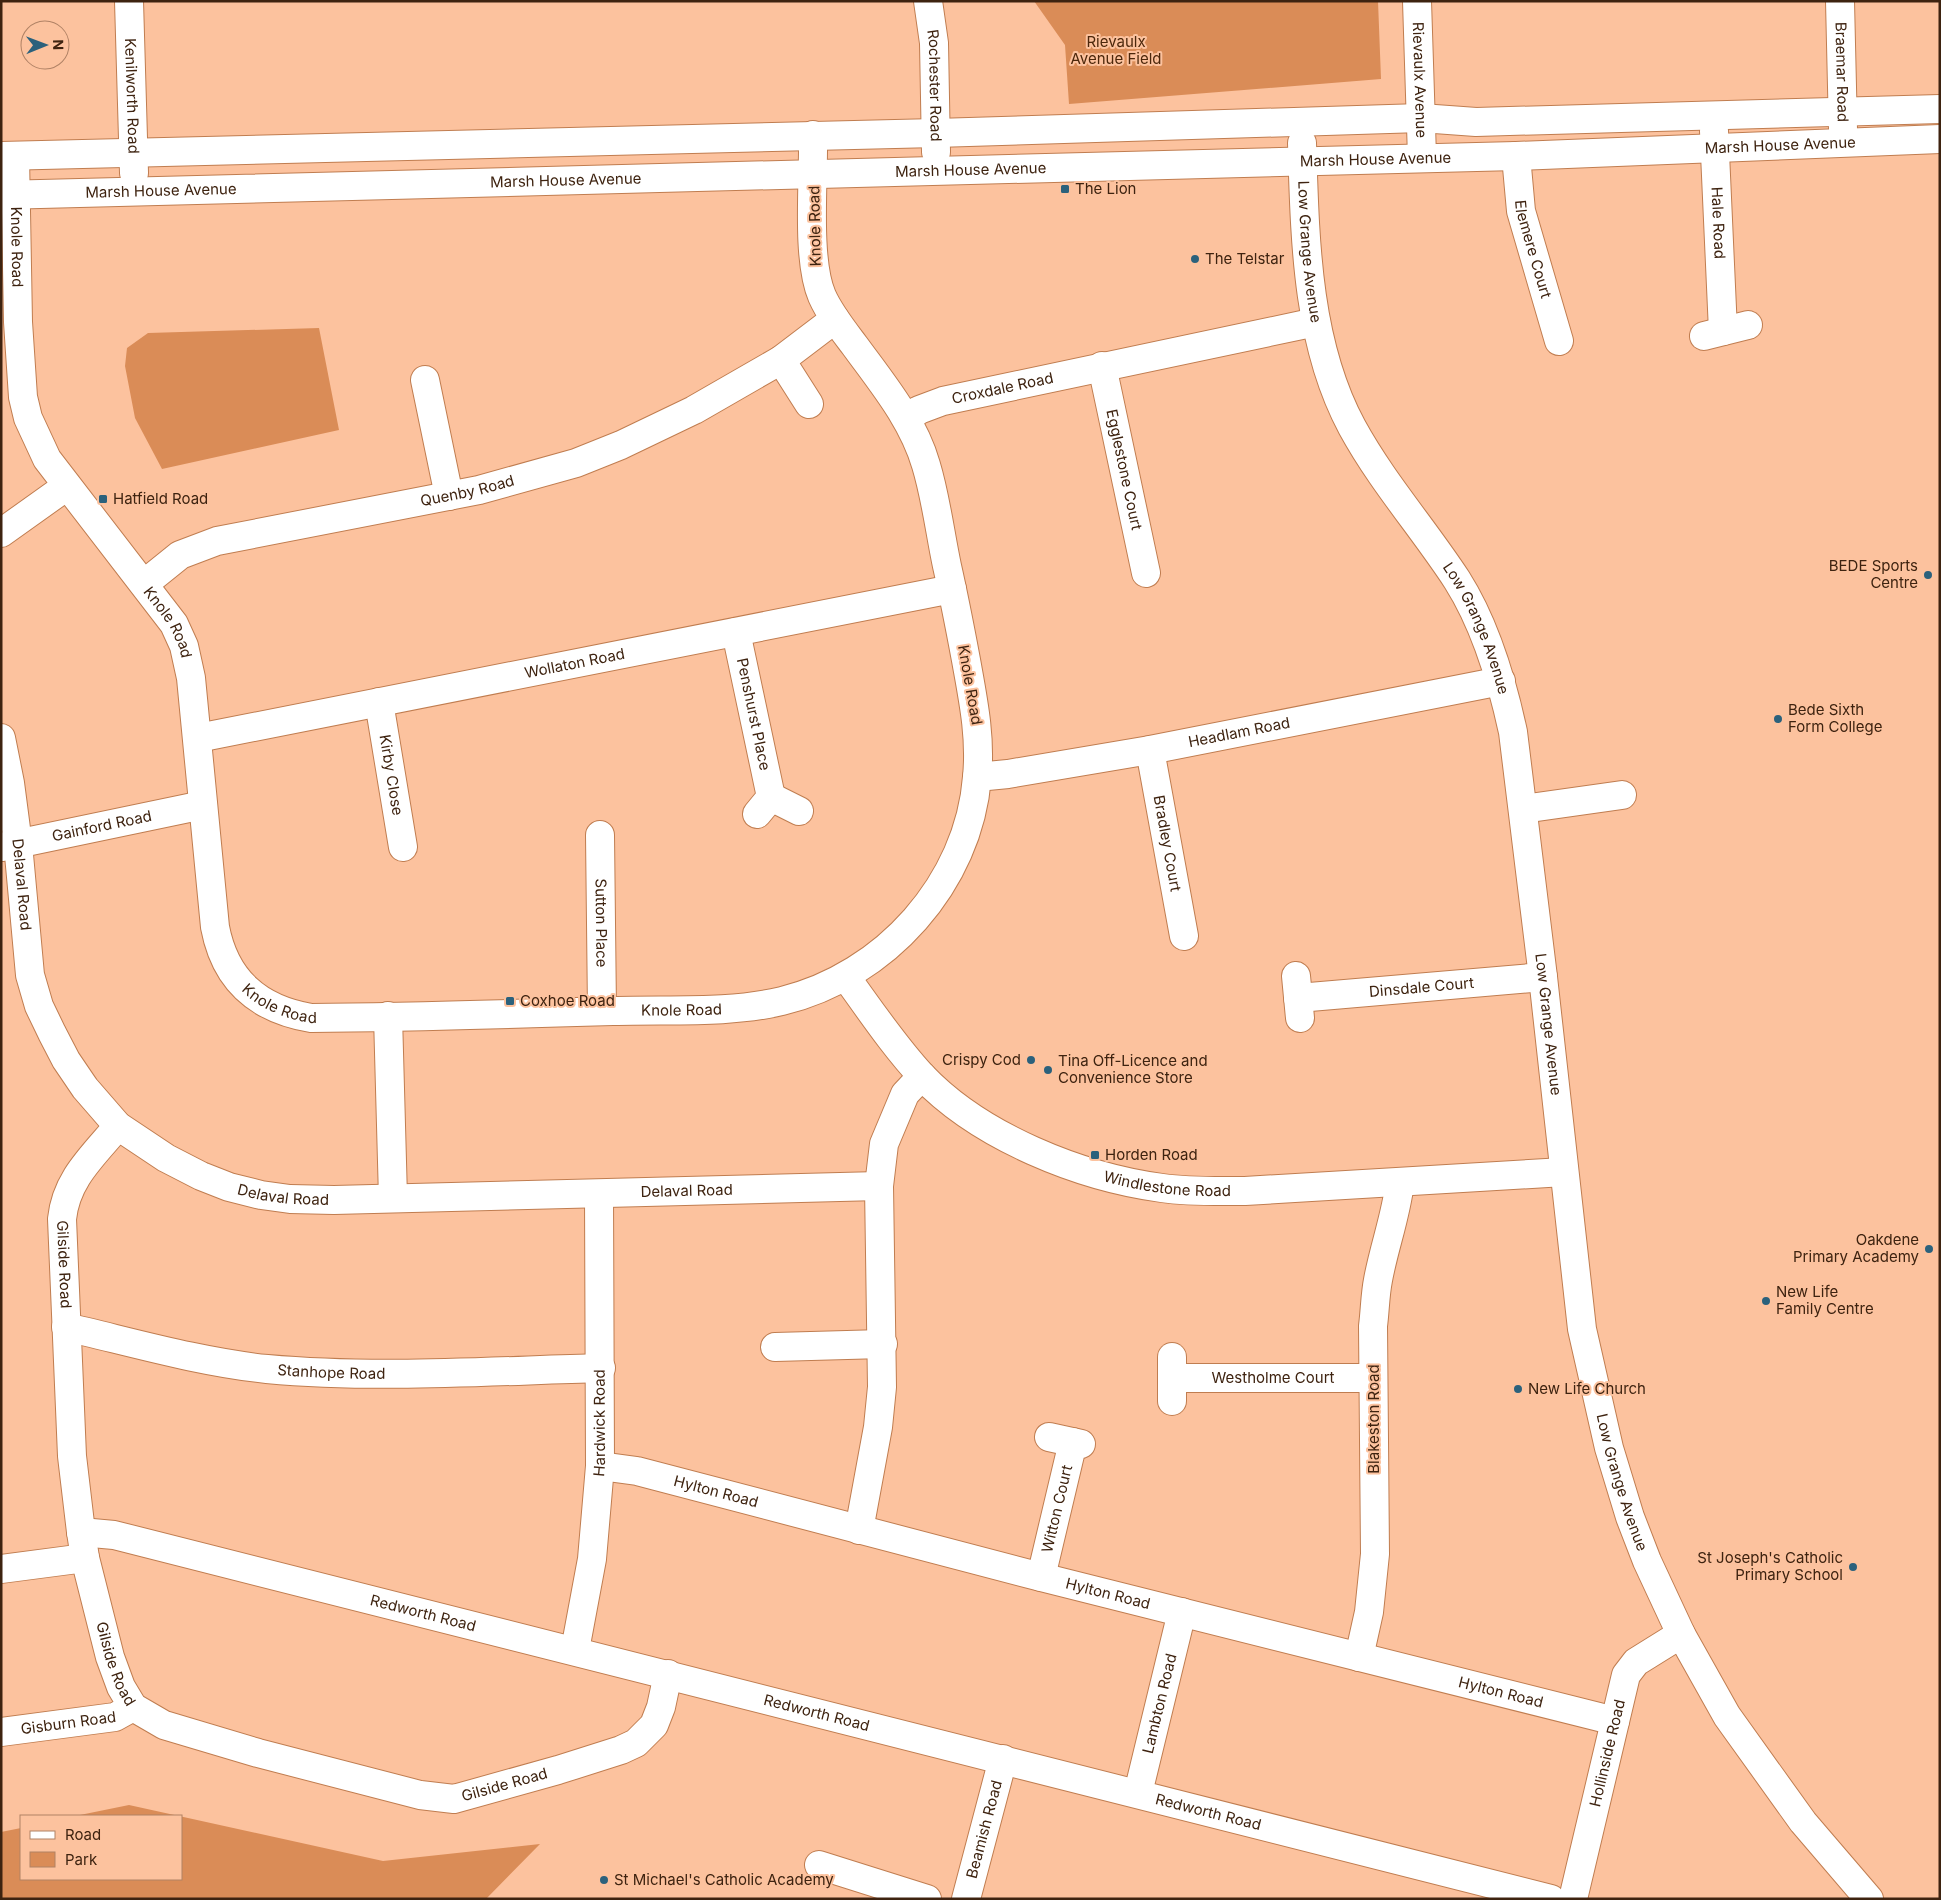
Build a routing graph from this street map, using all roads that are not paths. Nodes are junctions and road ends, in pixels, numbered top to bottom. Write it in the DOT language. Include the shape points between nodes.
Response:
graph roads {
  1 [pos="129,1"];
  2 [pos="928,1"];
  3 [pos="1417,1"];
  4 [pos="1840,1"];
  5 [pos="1940,109"];
  6 [pos="1843,112"];
  7 [pos="1713,116"];
  8 [pos="1421,118"];
  9 [pos="1302,122"];
  10 [pos="936,133"];
  11 [pos="813,135"];
  12 [pos="1940,139"];
  13 [pos="1844,142"];
  14 [pos="1715,148"];
  15 [pos="134,154"];
  16 [pos="8,156"];
  17 [pos="1516,156"];
  18 [pos="1422,158"];
  19 [pos="1303,161"];
  20 [pos="937,171"];
  21 [pos="814,173"];
  22 [pos="134,192"];
  23 [pos="9,195"];
  24 [pos="835,319"];
  25 [pos="1316,322"];
  26 [pos="1725,331"];
  27 [pos="1559,341"];
  28 [pos="781,360"];
  29 [pos="1102,366"];
  30 [pos="426,380"];
  31 [pos="12,400"];
  32 [pos="809,404"];
  33 [pos="907,418"];
  34 [pos="67,486"];
  35 [pos="449,496"];
  36 [pos="1,532"];
  37 [pos="1146,574"];
  38 [pos="144,584"];
  39 [pos="952,589"];
  40 [pos="736,632"];
  41 [pos="1501,681"];
  42 [pos="379,702"];
  43 [pos="1,738"];
  44 [pos="198,738"];
  45 [pos="1150,750"];
  46 [pos="978,777"];
  47 [pos="1622,795"];
  48 [pos="203,805"];
  49 [pos="1523,809"];
  50 [pos="799,811"];
  51 [pos="600,834"];
  52 [pos="10,846"];
  53 [pos="404,851"];
  54 [pos="1184,942"];
  55 [pos="1543,976"];
  56 [pos="846,977"];
  57 [pos="1298,997"];
  58 [pos="602,1011"];
  59 [pos="388,1016"];
  60 [pos="922,1076"];
  61 [pos="118,1126"];
  62 [pos="1564,1172"];
  63 [pos="1400,1182"];
  64 [pos="879,1186"];
  65 [pos="599,1194"];
  66 [pos="393,1198"];
  67 [pos="66,1327"];
  68 [pos="883,1344"];
  69 [pos="775,1348"];
  70 [pos="601,1368"];
  71 [pos="1373,1378"];
  72 [pos="1172,1379"];
  73 [pos="1068,1441"];
  74 [pos="600,1466"];
  75 [pos="859,1530"];
  76 [pos="83,1545"];
  77 [pos="1,1569"];
  78 [pos="1041,1577"];
  79 [pos="1182,1612"];
  80 [pos="1681,1634"];
  81 [pos="575,1650"];
  82 [pos="1359,1657"];
  83 [pos="668,1674"];
  84 [pos="133,1707"];
  85 [pos="1615,1721"];
  86 [pos="1,1732"];
  87 [pos="1003,1759"];
  88 [pos="1138,1793"];
  89 [pos="813,1865"];
  90 [pos="1860,1896"];
  91 [pos="927,1899"];
  92 [pos="966,1899"];
  93 [pos="1551,1899"];
  94 [pos="1573,1899"];
  1 -- 15 [label="street, Kenilworth Road"];
  2 -- 10 [label="street, Rochester Road" via="934,43"];
  3 -- 8 [label="street, Rievaulx Avenue"];
  4 -- 6 [label="street, Braemar Road"];
  5 -- 6 [label="street, Marsh House Avenue"];
  6 -- 7 [label="street, Marsh House Avenue"];
  6 -- 13 [label="street, Braemar Road"];
  7 -- 8 [label="street, Marsh House Avenue" via="1476,122"];
  7 -- 14 [label="street, Hale Road"];
  8 -- 9 [label="street, Marsh House Avenue"];
  8 -- 18 [label="street, Rievaulx Avenue"];
  9 -- 10 [label="street, Marsh House Avenue"];
  9 -- 19 [label="street, Low Grange Avenue"];
  10 -- 11 [label="street, Marsh House Avenue"];
  10 -- 20 [label="street, Rochester Road"];
  11 -- 15 [label="street, Marsh House Avenue"];
  11 -- 21 [label="street, Knole Road"];
  12 -- 13 [label="street, Marsh House Avenue"];
  13 -- 14 [label="street, Marsh House Avenue"];
  14 -- 17 [label="street, Marsh House Avenue"];
  14 -- 26 [label="street, Hale Road"];
  15 -- 16 [label="street, Marsh House Avenue"];
  15 -- 22 [label="street, Kenilworth Road"];
  16 -- 23 [label="street, Knole Road"];
  17 -- 18 [label="street, Marsh House Avenue"];
  17 -- 27 [label="street, Elemere Court" via="1521,211"];
  18 -- 19 [label="street, Marsh House Avenue"];
  19 -- 20 [label="street, Marsh House Avenue"];
  19 -- 25 [label="street, Low Grange Avenue" via="1311,293"];
  20 -- 21 [label="street, Marsh House Avenue"];
  21 -- 22 [label="street, Marsh House Avenue"];
  21 -- 24 [label="street, Knole Road" via="814,265 822,297"];
  22 -- 23 [label="street, Marsh House Avenue"];
  23 -- 31 [label="street, Knole Road" via="18,322"];
  24 -- 28 [label="street, Quenby Road"];
  24 -- 33 [label="street, Knole Road"];
  25 -- 29 [label="street, Croxdale Road"];
  25 -- 41 [label="street, Low Grange Avenue" via="1330,374 1352,426 1398,499 1458,581"];
  28 -- 32 [label="street"];
  28 -- 35 [label="street, Quenby Road" via="694,410 621,445 519,480"];
  29 -- 33 [label="street, Croxdale Road" via="943,401"];
  29 -- 37 [label="street, Egglestone Court"];
  30 -- 35 [label="street"];
  31 -- 34 [label="street, Knole Road"];
  33 -- 39 [label="street, Knole Road" via="926,463"];
  34 -- 36 [label="street"];
  34 -- 38 [label="street, Knole Road"];
  35 -- 38 [label="street, Quenby Road" via="217,541 180,555"];
  38 -- 44 [label="street, Knole Road" via="174,624 184,646"];
  39 -- 40 [label="street, Wollaton Road"];
  39 -- 46 [label="street, Knole Road" via="978,725"];
  40 -- 42 [label="street, Wollaton Road"];
  40 -- 50 [label="street, Penshurst Place" via="764,805"];
  41 -- 45 [label="street, Headlam Road"];
  41 -- 49 [label="street, Low Grange Avenue" via="1514,732"];
  42 -- 44 [label="street, Wollaton Road"];
  42 -- 53 [label="street, Kirby Close"];
  43 -- 52 [label="street, Delaval Road" via="10,783"];
  44 -- 48 [label="street, Knole Road"];
  45 -- 46 [label="street, Headlam Road"];
  45 -- 54 [label="street, Bradley Court"];
  46 -- 56 [label="street, Knole Road" via="972,812 961,842 933,897 917,920 895,941"];
  47 -- 49 [label="street"];
  48 -- 52 [label="street, Gainford Road"];
  48 -- 59 [label="street, Knole Road" via="218,946 228,968 242,985 273,1007 294,1015 311,1018"];
  49 -- 55 [label="street, Low Grange Avenue"];
  51 -- 58 [label="street, Sutton Place"];
  52 -- 61 [label="street, Delaval Road" via="30,976 39,1006 66,1060"];
  55 -- 57 [label="street, Dinsdale Court"];
  55 -- 62 [label="street, Low Grange Avenue"];
  56 -- 58 [label="street, Knole Road" via="781,1001 736,1008"];
  56 -- 60 [label="street, Windlestone Road"];
  58 -- 59 [label="street, Knole Road"];
  59 -- 66 [label="street"];
  60 -- 63 [label="street, Windlestone Road" via="971,1118 1003,1135 1090,1171 1121,1180 1202,1191"];
  60 -- 64 [label="street" via="905,1094 892,1120 884,1144"];
  61 -- 66 [label="street, Delaval Road" via="166,1158 229,1187 261,1196 290,1199"];
  61 -- 67 [label="street, Gilside Road" via="72,1182 64,1200"];
  62 -- 63 [label="street, Windlestone Road"];
  62 -- 80 [label="street, Low Grange Avenue" via="1582,1329 1609,1448 1647,1561"];
  63 -- 71 [label="street, Blakeston Road" via="1378,1279 1373,1326"];
  64 -- 65 [label="street, Delaval Road"];
  64 -- 68 [label="street"];
  65 -- 66 [label="street, Delaval Road"];
  65 -- 70 [label="street, Hardwick Road"];
  67 -- 70 [label="street, Stanhope Road" via="264,1368 384,1373"];
  67 -- 76 [label="street, Gilside Road" via="72,1456"];
  68 -- 69 [label="street"];
  68 -- 75 [label="street" via="878,1427"];
  70 -- 74 [label="street, Hardwick Road"];
  71 -- 72 [label="street, Westholme Court"];
  71 -- 82 [label="street, Blakeston Road" via="1375,1554 1369,1612"];
  73 -- 78 [label="street, Witton Court"];
  74 -- 75 [label="street, Hylton Road" via="637,1472"];
  74 -- 81 [label="street, Hardwick Road" via="592,1559"];
  75 -- 78 [label="street, Hylton Road"];
  76 -- 77 [label="street, Redworth Road"];
  76 -- 81 [label="street, Redworth Road" via="114,1535"];
  76 -- 84 [label="street, Gilside Road" via="110,1657 121,1687"];
  78 -- 79 [label="street, Hylton Road"];
  79 -- 82 [label="street, Hylton Road"];
  79 -- 88 [label="street, Lambton Road"];
  80 -- 85 [label="street, Hollinside Road" via="1636,1662 1626,1674"];
  80 -- 90 [label="street, Low Grange Avenue" via="1727,1716"];
  81 -- 83 [label="street, Redworth Road"];
  82 -- 85 [label="street, Hylton Road"];
  83 -- 84 [label="street, Gilside Road" via="654,1725 636,1743 558,1770 454,1799 420,1795 258,1754 164,1725"];
  83 -- 87 [label="street, Redworth Road"];
  84 -- 86 [label="street, Gisburn Road" via="115,1716"];
  85 -- 94 [label="street, Hollinside Road"];
  87 -- 88 [label="street, Redworth Road"];
  87 -- 92 [label="street, Beamish Road"];
  88 -- 93 [label="street, Redworth Road"];
  89 -- 91 [label="street"];
}
